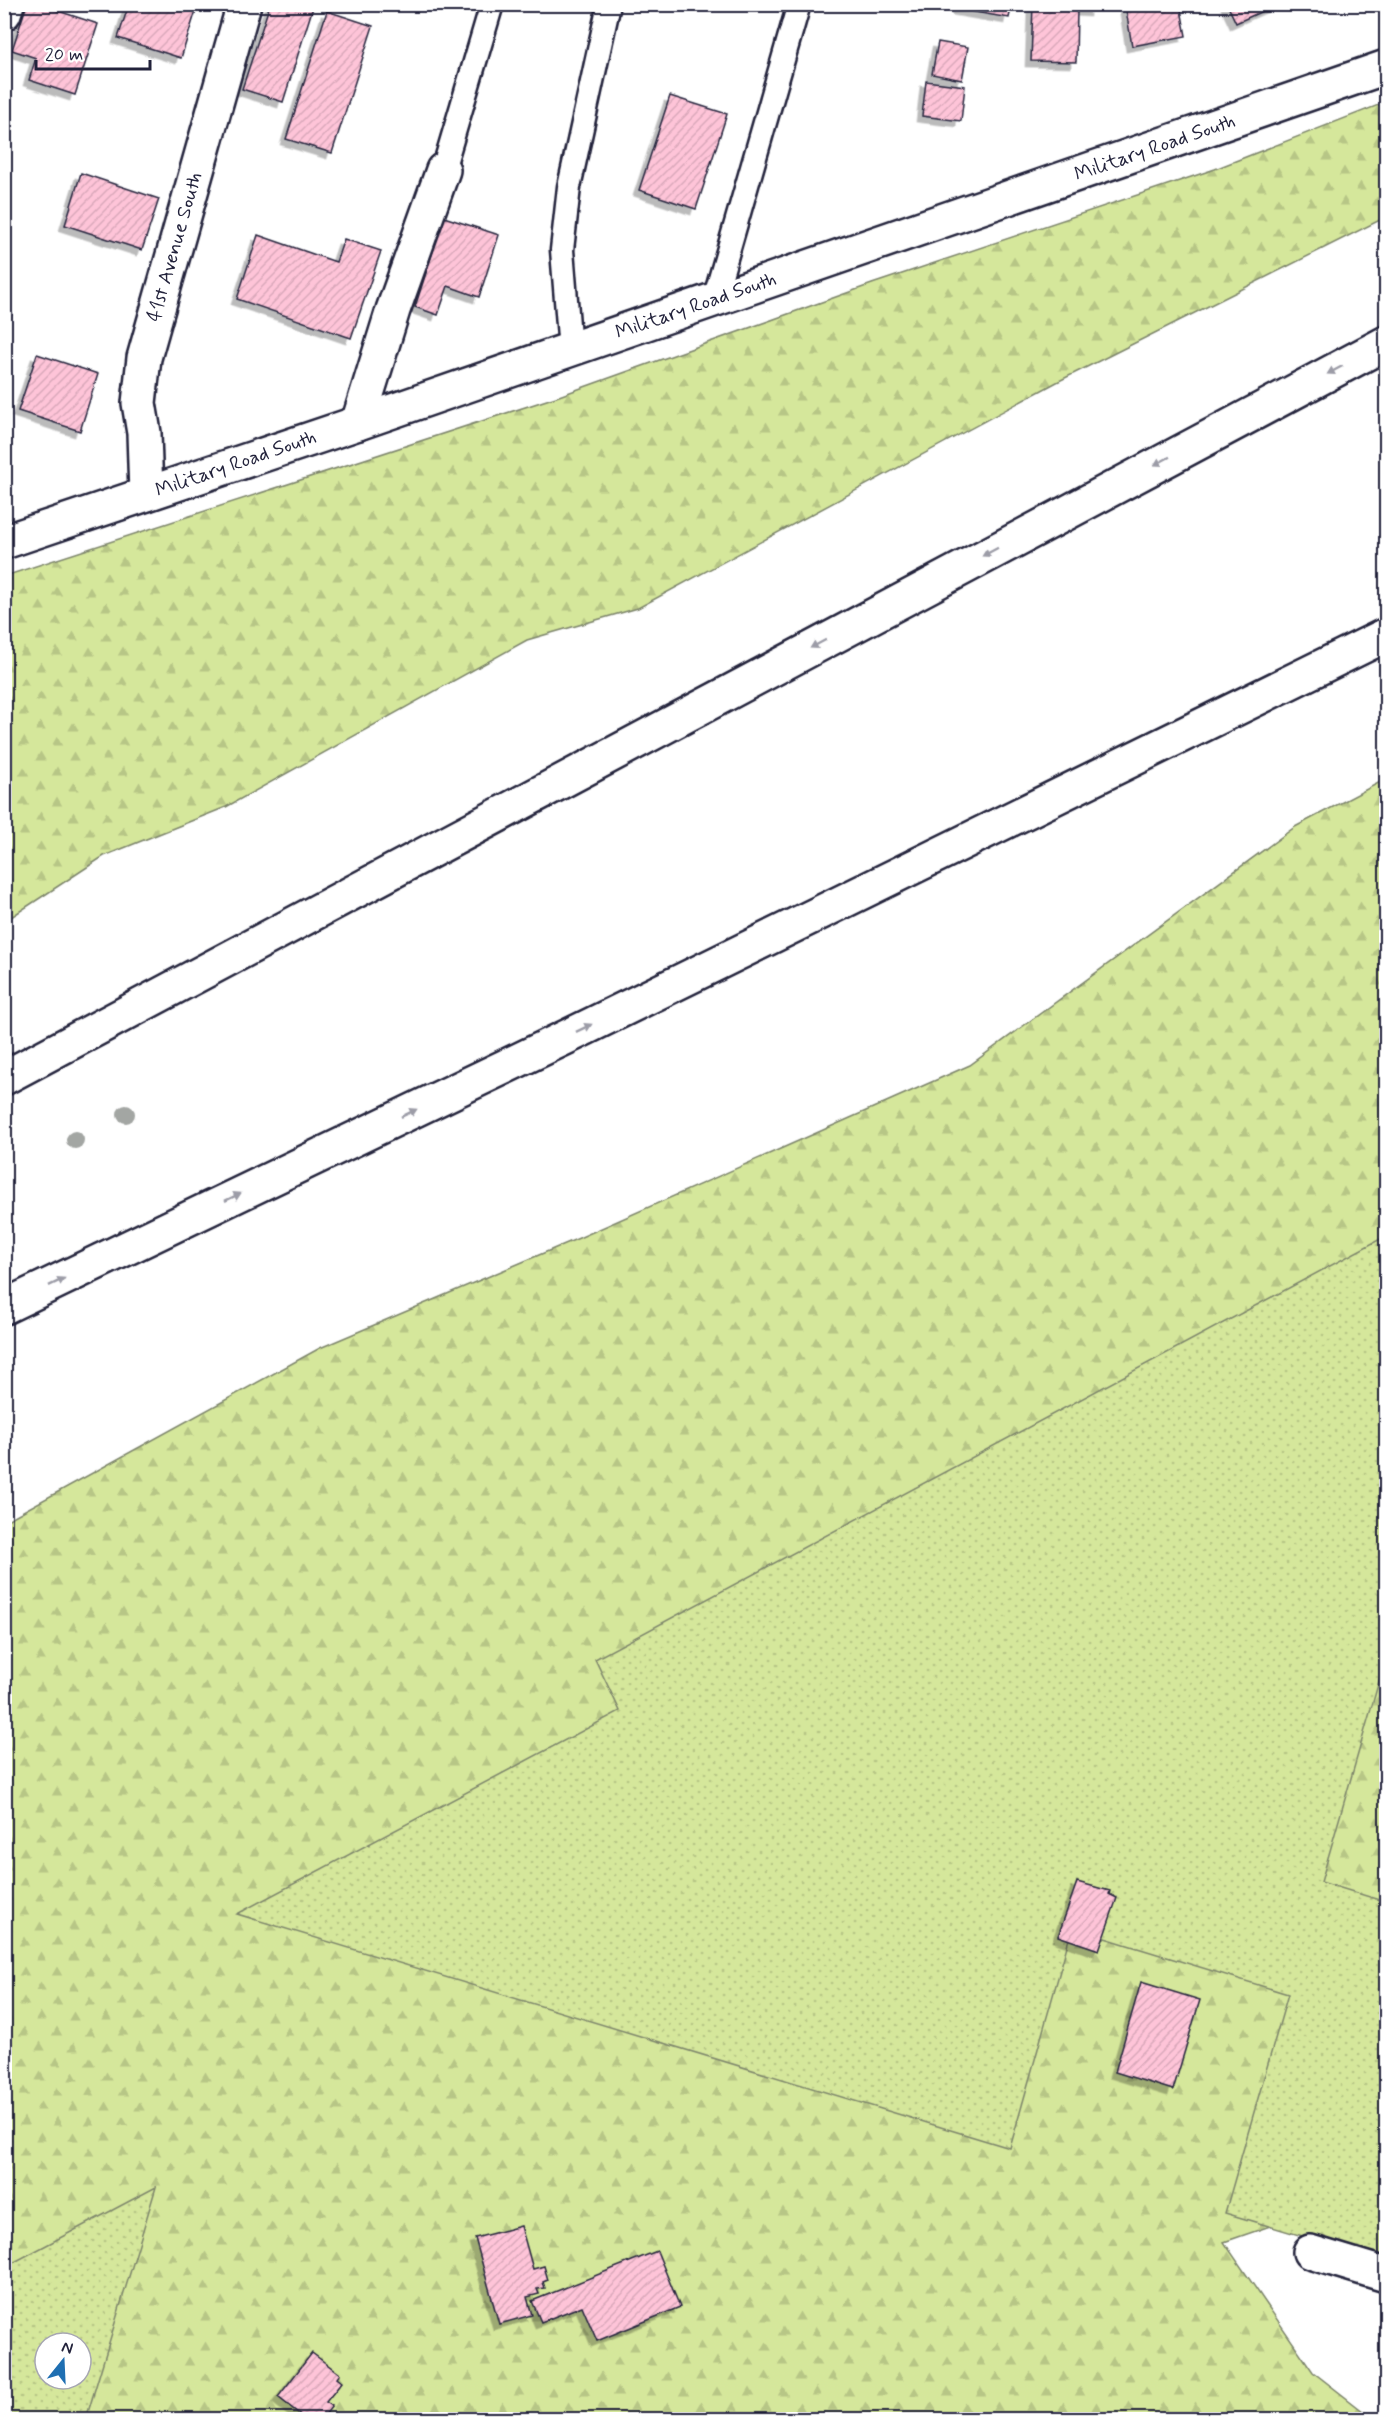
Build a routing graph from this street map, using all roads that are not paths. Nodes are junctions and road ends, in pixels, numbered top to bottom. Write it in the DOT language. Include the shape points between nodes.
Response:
graph roads {
  1 [pos="7,4"];
  2 [pos="244,4"];
  3 [pos="492,4"];
  4 [pos="609,4"];
  5 [pos="799,4"];
  6 [pos="4,13"];
  7 [pos="1386,67"];
  8 [pos="443,170"];
  9 [pos="714,300"];
  10 [pos="1386,343"];
  11 [pos="570,350"];
  12 [pos="358,423"];
  13 [pos="146,494"];
  14 [pos="4,542"];
  15 [pos="1386,635"];
  16 [pos="4,1078"];
  17 [pos="4,1307"];
  18 [pos="1310,2252"];
  19 [pos="1386,2275"];
  1 -- 6 [label="main road"];
  2 -- 13 [label="main road, 41st Avenue South" via="144,358 139,403"];
  3 -- 8 [label="lane"];
  4 -- 11 [label="lane" via="569,186 562,250"];
  5 -- 9 [label="lane"];
  7 -- 9 [label="main road, Military Road South"];
  8 -- 12 [label="main road"];
  9 -- 11 [label="main road, Military Road South"];
  10 -- 16 [label="main road, one-way"];
  11 -- 12 [label="main road, Military Road South"];
  12 -- 13 [label="main road, Military Road South"];
  13 -- 14 [label="main road, Military Road South"];
  17 -- 15 [label="main road, one-way" via="586,1028"];
  18 -- 19 [label="main road"];
}
